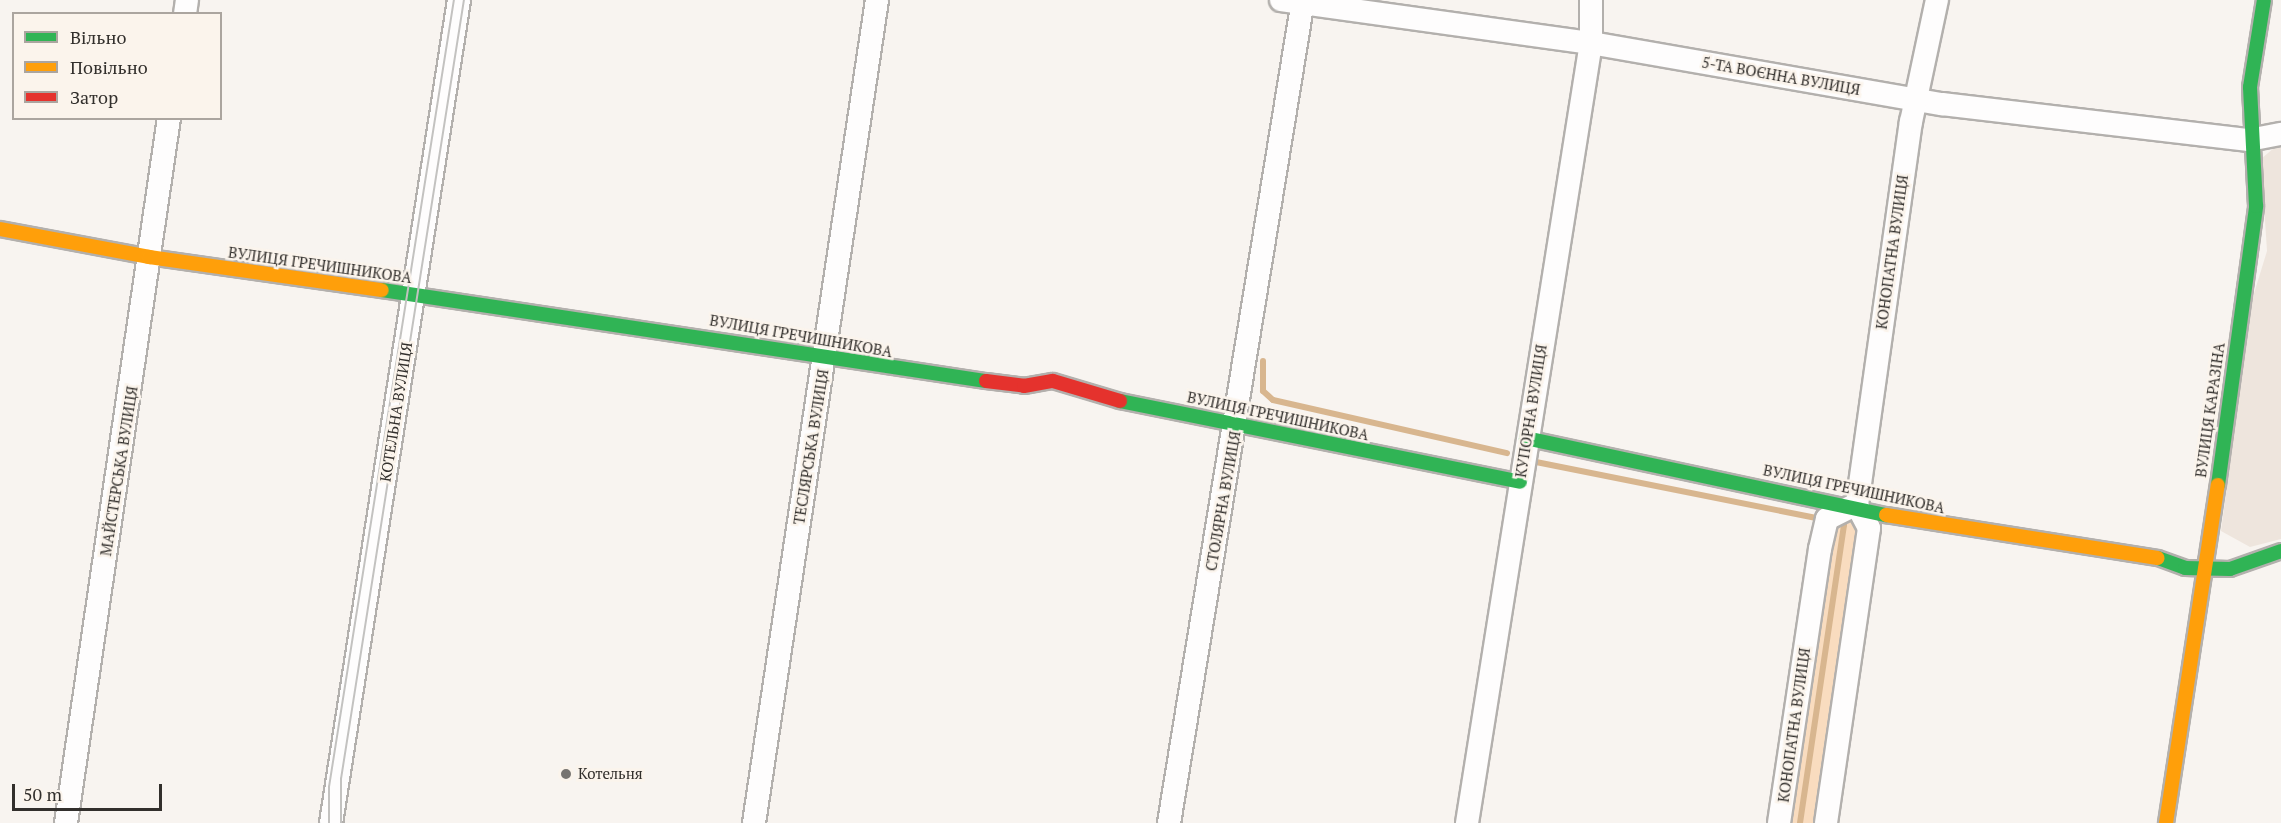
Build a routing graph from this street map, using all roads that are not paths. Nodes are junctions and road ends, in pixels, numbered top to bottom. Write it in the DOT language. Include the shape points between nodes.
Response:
graph roads {
  1 [pos="459,0"];
  2 [pos="877,0"];
  3 [pos="1591,0"];
  4 [pos="1936,0"];
  5 [pos="2264,0"];
  6 [pos="1295,2"];
  7 [pos="1591,43"];
  8 [pos="1917,99"];
  9 [pos="169,120"];
  10 [pos="2281,134"];
  11 [pos="2249,140"];
  12 [pos="0,229"];
  13 [pos="149,256"];
  14 [pos="415,296"];
  15 [pos="825,360"];
  16 [pos="1236,426"];
  17 [pos="1526,438"];
  18 [pos="1520,482"];
  19 [pos="1857,505"];
  20 [pos="2281,551"];
  21 [pos="2207,569"];
  22 [pos="66,823"];
  23 [pos="331,823"];
  24 [pos="754,823"];
  25 [pos="1169,823"];
  26 [pos="1467,823"];
  27 [pos="1779,823"];
  28 [pos="1826,823"];
  29 [pos="2166,823"];
  1 -- 14 [label="street, КОТЕЛЬНА ВУЛИЦЯ"];
  2 -- 15 [label="street, ТЕСЛЯРСЬКА ВУЛИЦЯ"];
  3 -- 7 [label="street, КУПОРНА ВУЛИЦЯ"];
  4 -- 8 [label="street, КОНОПАТНА ВУЛИЦЯ"];
  5 -- 11 [label="street, ВУЛИЦЯ КАРАЗІНА" via="2250,87"];
  6 -- 7 [label="street, 5-ТА ВОЄННА ВУЛИЦЯ"];
  6 -- 16 [label="street, СТОЛЯРНА ВУЛИЦЯ"];
  7 -- 8 [label="street, 5-ТА ВОЄННА ВУЛИЦЯ"];
  7 -- 17 [label="street, КУПОРНА ВУЛИЦЯ"];
  8 -- 11 [label="street, 5-ТА ВОЄННА ВУЛИЦЯ"];
  8 -- 19 [label="street, КОНОПАТНА ВУЛИЦЯ"];
  9 -- 13 [label="street, МАЙСТЕРСЬКА ВУЛИЦЯ"];
  10 -- 11 [label="street, 5-ТА ВОЄННА ВУЛИЦЯ"];
  11 -- 21 [label="street, ВУЛИЦЯ КАРАЗІНА" via="2256,206"];
  12 -- 13 [label="street, ВУЛИЦЯ ГРЕЧИШНИКОВА"];
  13 -- 14 [label="street, ВУЛИЦЯ ГРЕЧИШНИКОВА"];
  13 -- 22 [label="street, МАЙСТЕРСЬКА ВУЛИЦЯ"];
  14 -- 15 [label="street, ВУЛИЦЯ ГРЕЧИШНИКОВА" via="774,345"];
  14 -- 23 [label="street, КОТЕЛЬНА ВУЛИЦЯ"];
  15 -- 16 [label="street, ВУЛИЦЯ ГРЕЧИШНИКОВА" via="1024,386 1053,381 1084,394"];
  15 -- 24 [label="street, ТЕСЛЯРСЬКА ВУЛИЦЯ"];
  16 -- 18 [label="street, ВУЛИЦЯ ГРЕЧИШНИКОВА"];
  16 -- 25 [label="street, СТОЛЯРНА ВУЛИЦЯ"];
  17 -- 18 [label="street, КУПОРНА ВУЛИЦЯ"];
  17 -- 19 [label="street, ВУЛИЦЯ ГРЕЧИШНИКОВА"];
  18 -- 26 [label="street, КУПОРНА ВУЛИЦЯ"];
  19 -- 21 [label="street, ВУЛИЦЯ ГРЕЧИШНИКОВА" via="1898,518"];
  19 -- 27 [label="street, КОНОПАТНА ВУЛИЦЯ" via="1836,510 1827,519"];
  19 -- 28 [label="street" via="1869,528"];
  20 -- 21 [label="street, ВУЛИЦЯ ГРЕЧИШНИКОВА" via="2230,569"];
  21 -- 29 [label="street, ВУЛИЦЯ КАРАЗІНА"];
}
